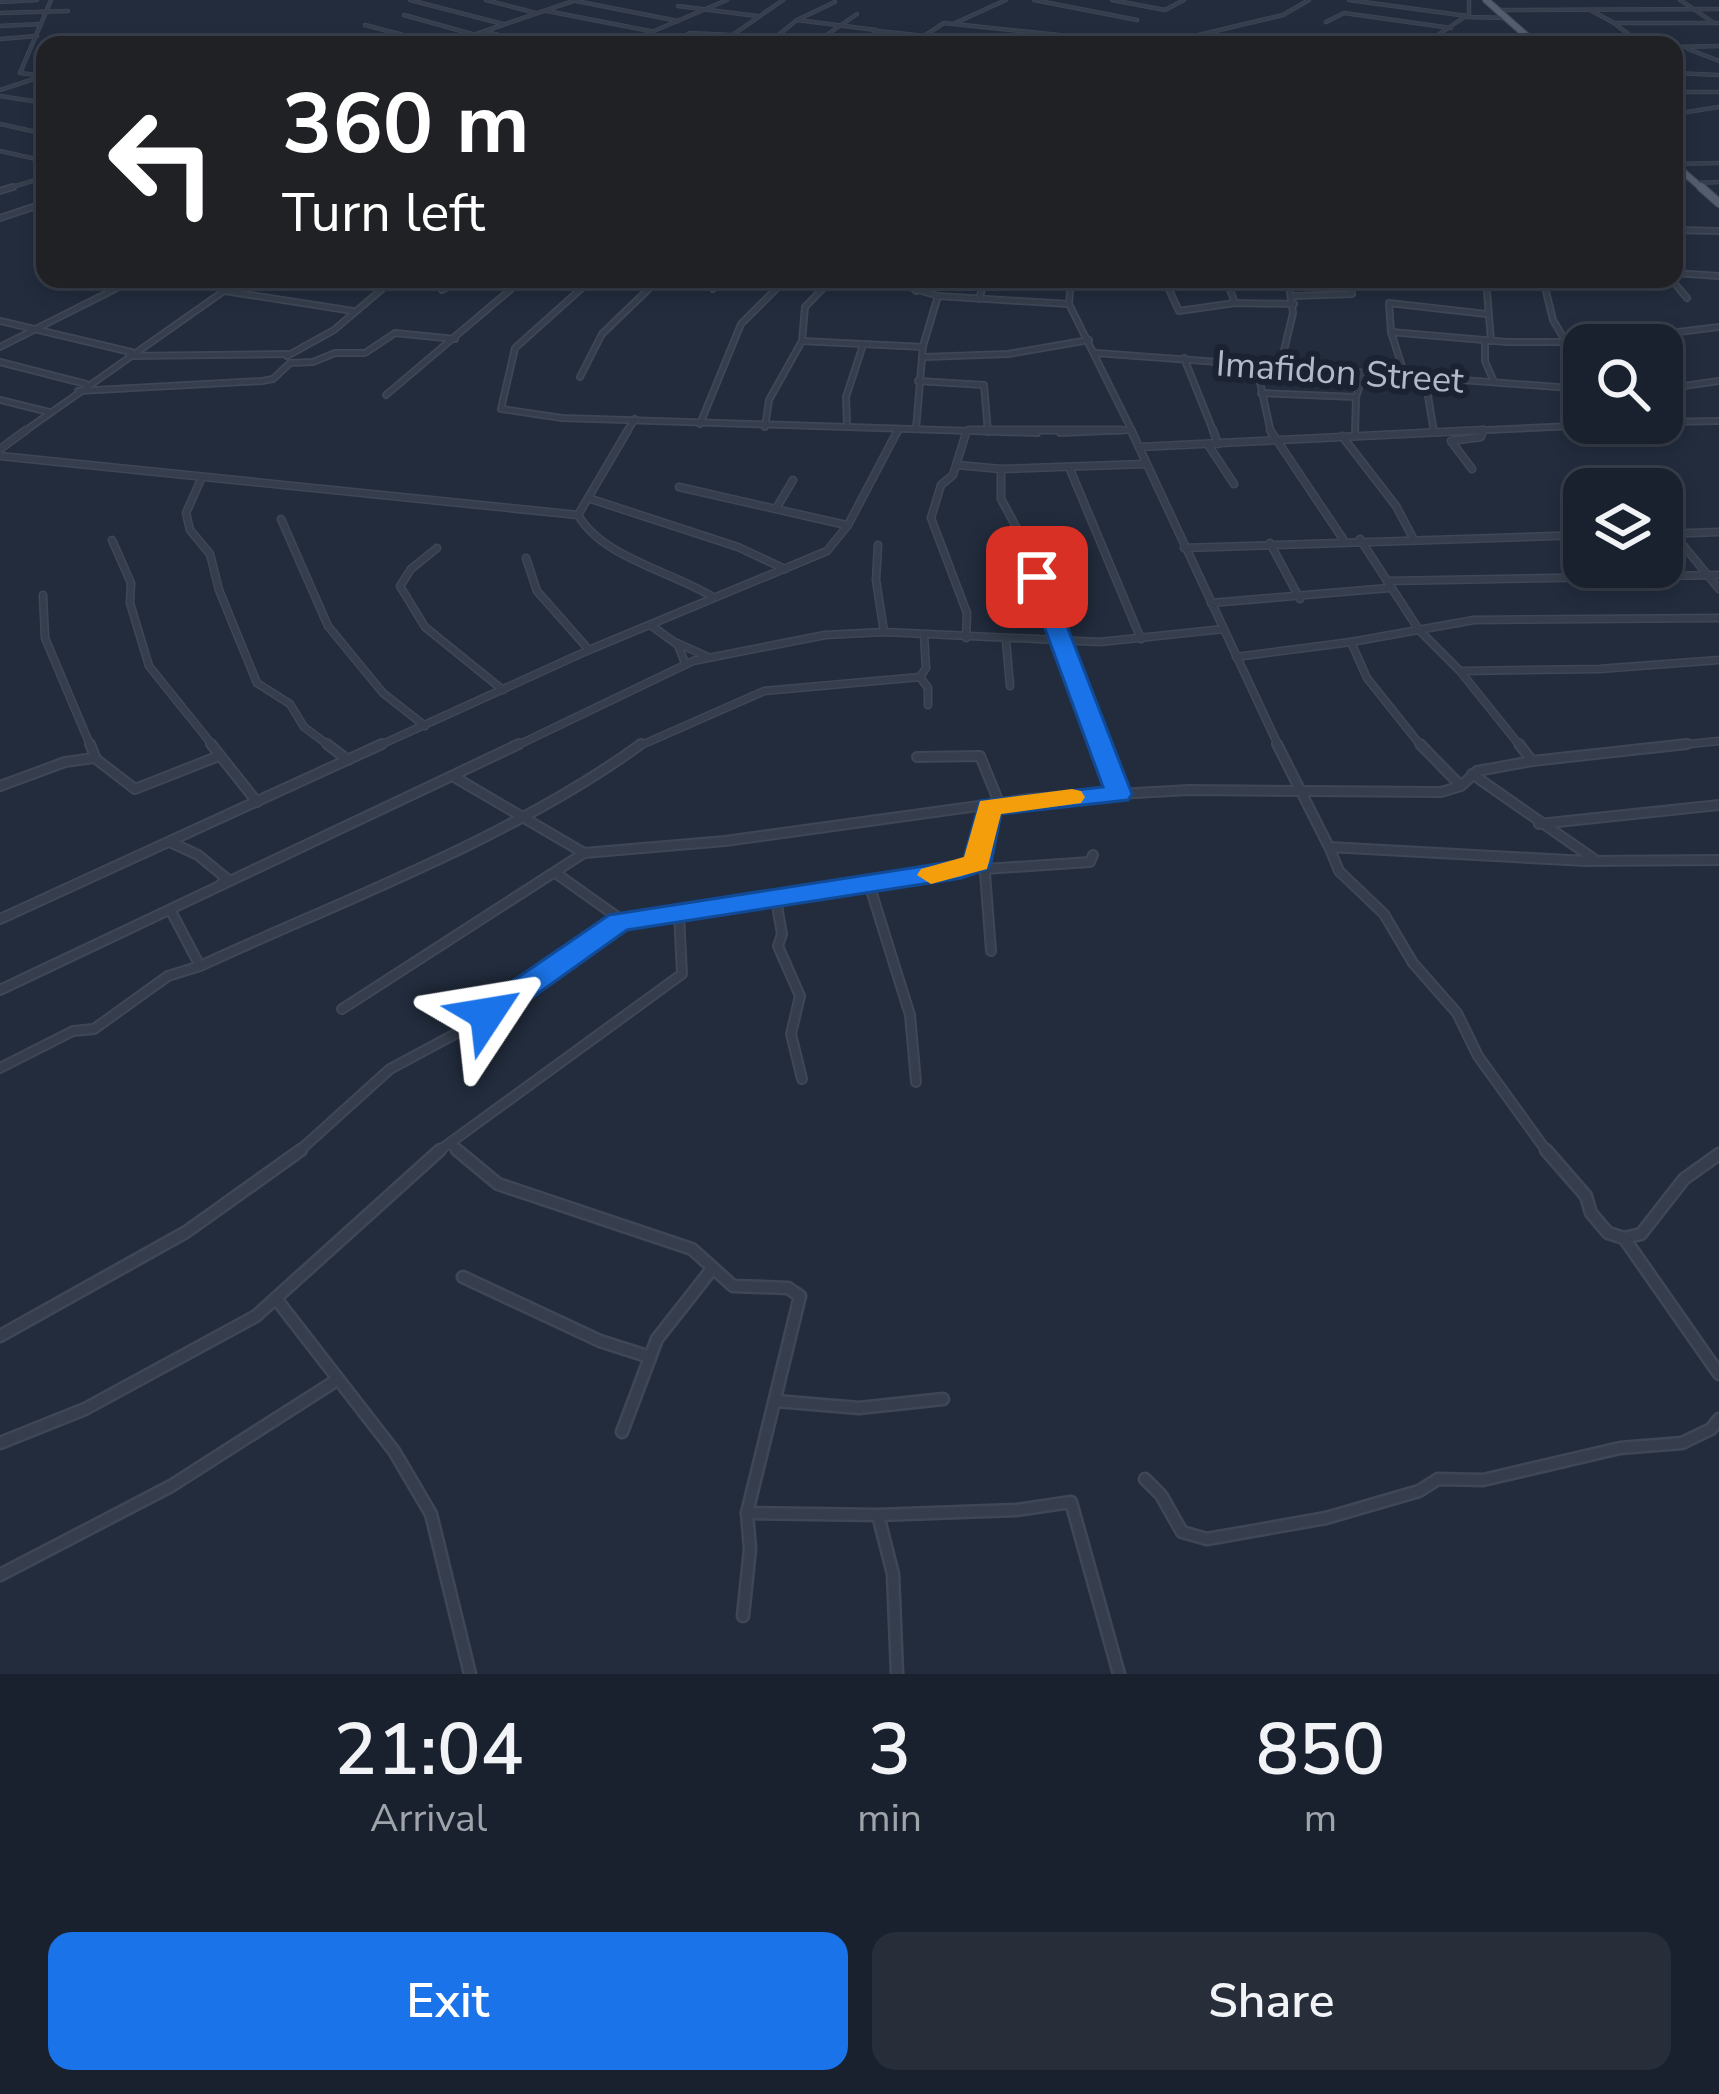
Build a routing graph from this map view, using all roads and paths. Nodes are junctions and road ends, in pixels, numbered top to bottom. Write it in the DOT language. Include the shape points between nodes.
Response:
graph roads {
  1 [pos="37,0"];
  2 [pos="51,0"];
  3 [pos="410,0"];
  4 [pos="486,0"];
  5 [pos="553,0"];
  6 [pos="575,0"];
  7 [pos="727,0"];
  8 [pos="783,0"];
  9 [pos="1010,0"];
  10 [pos="1034,0"];
  11 [pos="1112,0"];
  12 [pos="1184,0"];
  13 [pos="1309,0"];
  14 [pos="1348,0"];
  15 [pos="1469,0"];
  16 [pos="1486,0"];
  17 [pos="1680,0"];
  18 [pos="0,2"];
  19 [pos="835,2"];
  20 [pos="567,3"];
  21 [pos="678,6"];
  22 [pos="706,9"];
  23 [pos="1589,9"];
  24 [pos="1693,9"];
  25 [pos="1719,9"];
  26 [pos="68,10"];
  27 [pos="545,10"];
  28 [pos="1499,10"];
  29 [pos="46,11"];
  30 [pos="0,14"];
  31 [pos="537,14"];
  32 [pos="857,14"];
  33 [pos="404,15"];
  34 [pos="757,16"];
  35 [pos="1466,16"];
  36 [pos="1507,18"];
  37 [pos="797,20"];
  38 [pos="1137,20"];
  39 [pos="678,21"];
  40 [pos="1326,22"];
  41 [pos="1614,23"];
  42 [pos="41,24"];
  43 [pos="505,24"];
  44 [pos="953,24"];
  45 [pos="365,25"];
  46 [pos="1718,25"];
  47 [pos="0,26"];
  48 [pos="836,26"];
  49 [pos="1451,28"];
  50 [pos="483,31"];
  51 [pos="877,31"];
  52 [pos="653,32"];
  53 [pos="922,34"];
  54 [pos="474,35"];
  55 [pos="731,35"];
  56 [pos="36,36"];
  57 [pos="38,36"];
  58 [pos="408,36"];
  59 [pos="471,36"];
  60 [pos="506,36"];
  61 [pos="643,36"];
  62 [pos="685,36"];
  63 [pos="777,36"];
  64 [pos="823,36"];
  65 [pos="871,36"];
  66 [pos="937,36"];
  67 [pos="1068,36"];
  68 [pos="1193,36"];
  69 [pos="1438,36"];
  70 [pos="1527,36"];
  71 [pos="1631,36"];
  72 [pos="0,39"];
  73 [pos="36,43"];
  74 [pos="1719,46"];
  75 [pos="1684,47"];
  76 [pos="34,50"];
  77 [pos="1719,61"];
  78 [pos="1683,73"];
  79 [pos="36,75"];
  80 [pos="1719,75"];
  81 [pos="36,79"];
  82 [pos="1683,92"];
  83 [pos="1719,92"];
  84 [pos="0,93"];
  85 [pos="36,101"];
  86 [pos="1717,110"];
  87 [pos="1683,114"];
  88 [pos="0,124"];
  89 [pos="36,132"];
  90 [pos="0,151"];
  91 [pos="36,159"];
  92 [pos="1719,163"];
  93 [pos="1683,164"];
  94 [pos="1685,173"];
  95 [pos="36,180"];
  96 [pos="1719,182"];
  97 [pos="1696,183"];
  98 [pos="0,191"];
  99 [pos="1719,202"];
  100 [pos="36,206"];
  101 [pos="0,218"];
  102 [pos="1683,230"];
  103 [pos="1719,230"];
  104 [pos="1683,276"];
  105 [pos="1719,277"];
  106 [pos="119,288"];
  107 [pos="229,288"];
  108 [pos="381,288"];
  109 [pos="445,288"];
  110 [pos="513,288"];
  111 [pos="582,288"];
  112 [pos="649,288"];
  113 [pos="774,288"];
  114 [pos="821,288"];
  115 [pos="908,288"];
  116 [pos="918,288"];
  117 [pos="982,288"];
  118 [pos="1070,288"];
  119 [pos="1168,288"];
  120 [pos="1229,288"];
  121 [pos="1291,288"];
  122 [pos="1351,288"];
  123 [pos="1486,288"];
  124 [pos="1545,288"];
  125 [pos="1680,288"];
  126 [pos="442,290"];
  127 [pos="916,291"];
  128 [pos="224,292"];
  129 [pos="938,296"];
  130 [pos="1687,298"];
  131 [pos="979,299"];
  132 [pos="1294,300"];
  133 [pos="1235,303"];
  134 [pos="1069,304"];
  135 [pos="353,311"];
  136 [pos="1486,314"];
  137 [pos="0,321"];
  138 [pos="1719,327"];
  139 [pos="42,330"];
  140 [pos="1391,332"];
  141 [pos="1683,333"];
  142 [pos="1563,337"];
  143 [pos="455,339"];
  144 [pos="1089,340"];
  145 [pos="802,341"];
  146 [pos="1488,341"];
  147 [pos="1563,342"];
  148 [pos="863,345"];
  149 [pos="0,347"];
  150 [pos="923,347"];
  151 [pos="1096,352"];
  152 [pos="130,354"];
  153 [pos="288,354"];
  154 [pos="925,357"];
  155 [pos="1184,358"];
  156 [pos="0,362"];
  157 [pos="1256,364"];
  158 [pos="282,368"];
  159 [pos="1280,368"];
  160 [pos="1364,372"];
  161 [pos="580,376"];
  162 [pos="1406,376"];
  163 [pos="1425,378"];
  164 [pos="918,381"];
  165 [pos="1719,381"];
  166 [pos="1494,382"];
  167 [pos="87,385"];
  168 [pos="1683,386"];
  169 [pos="1563,387"];
  170 [pos="78,391"];
  171 [pos="1261,393"];
  172 [pos="386,395"];
  173 [pos="1356,397"];
  174 [pos="0,400"];
  175 [pos="49,412"];
  176 [pos="635,419"];
  177 [pos="1719,421"];
  178 [pos="1683,422"];
  179 [pos="700,424"];
  180 [pos="815,425"];
  181 [pos="847,425"];
  182 [pos="1563,426"];
  183 [pos="765,427"];
  184 [pos="899,429"];
  185 [pos="916,429"];
  186 [pos="1130,430"];
  187 [pos="1483,430"];
  188 [pos="988,432"];
  189 [pos="1434,432"];
  190 [pos="966,433"];
  191 [pos="1355,434"];
  192 [pos="1341,435"];
  193 [pos="1272,438"];
  194 [pos="811,439"];
  195 [pos="1209,444"];
  196 [pos="1219,444"];
  197 [pos="1139,447"];
  198 [pos="2,448"];
  199 [pos="1145,464"];
  200 [pos="957,465"];
  201 [pos="1070,467"];
  202 [pos="1001,469"];
  203 [pos="1472,469"];
  204 [pos="202,477"];
  205 [pos="793,479"];
  206 [pos="1234,484"];
  207 [pos="679,487"];
  208 [pos="591,499"];
  209 [pos="777,507"];
  210 [pos="578,515"];
  211 [pos="281,519"];
  212 [pos="848,525"];
  213 [pos="1719,532"];
  214 [pos="1683,534"];
  215 [pos="1563,535"];
  216 [pos="1413,538"];
  217 [pos="1360,539"];
  218 [pos="112,540"];
  219 [pos="1344,540"];
  220 [pos="1270,543"];
  221 [pos="1683,544"];
  222 [pos="878,545"];
  223 [pos="437,548"];
  224 [pos="1184,548"];
  225 [pos="526,558"];
  226 [pos="784,569"];
  227 [pos="1708,575"];
  228 [pos="1719,575"];
  229 [pos="1388,584"];
  230 [pos="1719,589"];
  231 [pos="43,595"];
  232 [pos="715,598"];
  233 [pos="1300,599"];
  234 [pos="1211,603"];
  235 [pos="1719,618"];
  236 [pos="651,625"];
  237 [pos="1224,629"];
  238 [pos="1419,630"];
  239 [pos="884,632"];
  240 [pos="924,634"];
  241 [pos="967,638"];
  242 [pos="1141,639"];
  243 [pos="1006,640"];
  244 [pos="1060,641"];
  245 [pos="675,642"];
  246 [pos="1351,642"];
  247 [pos="589,650"];
  248 [pos="709,657"];
  249 [pos="1236,657"];
  250 [pos="1719,660"];
  251 [pos="685,663"];
  252 [pos="1460,671"];
  253 [pos="920,677"];
  254 [pos="1010,686"];
  255 [pos="503,690"];
  256 [pos="928,705"];
  257 [pos="425,726"];
  258 [pos="1719,741"];
  259 [pos="219,756"];
  260 [pos="917,757"];
  261 [pos="96,759"];
  262 [pos="349,761"];
  263 [pos="1532,761"];
  264 [pos="0,773"];
  265 [pos="1472,774"];
  266 [pos="456,778"];
  267 [pos="4,785"];
  268 [pos="1461,786"];
  269 [pos="1298,789"];
  270 [pos="1119,794"];
  271 [pos="257,802"];
  272 [pos="1719,805"];
  273 [pos="994,806"];
  274 [pos="520,815"];
  275 [pos="1539,824"];
  276 [pos="169,841"];
  277 [pos="1329,847"];
  278 [pos="584,853"];
  279 [pos="1093,855"];
  280 [pos="977,857"];
  281 [pos="1719,860"];
  282 [pos="1597,861"];
  283 [pos="985,871"];
  284 [pos="557,874"];
  285 [pos="226,878"];
  286 [pos="240,879"];
  287 [pos="869,884"];
  288 [pos="212,891"];
  289 [pos="776,900"];
  290 [pos="174,907"];
  291 [pos="679,914"];
  292 [pos="0,919"];
  293 [pos="620,922"];
  294 [pos="992,951"];
  295 [pos="200,966"];
  296 [pos="0,990"];
  297 [pos="342,1009"];
  298 [pos="0,1068"];
  299 [pos="802,1078"];
  300 [pos="916,1082"];
  301 [pos="452,1144"];
  302 [pos="1719,1154"];
  303 [pos="1624,1238"];
  304 [pos="712,1269"];
  305 [pos="464,1277"];
  306 [pos="278,1300"];
  307 [pos="0,1336"];
  308 [pos="650,1357"];
  309 [pos="1719,1374"];
  310 [pos="338,1380"];
  311 [pos="943,1399"];
  312 [pos="776,1400"];
  313 [pos="1719,1419"];
  314 [pos="622,1432"];
  315 [pos="0,1443"];
  316 [pos="1145,1479"];
  317 [pos="747,1513"];
  318 [pos="878,1515"];
  319 [pos="0,1575"];
  320 [pos="743,1616"];
  321 [pos="897,1673"];
  322 [pos="470,1674"];
  323 [pos="1119,1674"];
  1 -- 18 [label="street"];
  2 -- 29 [label="street"];
  3 -- 43 [label="street"];
  4 -- 31 [label="street"];
  5 -- 20 [label="street"];
  6 -- 20 [label="street"];
  6 -- 39 [label="street"];
  7 -- 22 [label="street"];
  8 -- 34 [label="street"];
  9 -- 44 [label="street"];
  10 -- 38 [label="street"];
  11 -- 12 [label="street" via="1165,10"];
  13 -- 68 [label="street" via="1283,15"];
  14 -- 35 [label="street"];
  15 -- 35 [label="street"];
  16 -- 28 [label="main road"];
  17 -- 24 [label="street"];
  19 -- 37 [label="street"];
  20 -- 27 [label="street"];
  21 -- 22 [label="street"];
  22 -- 34 [label="street"];
  22 -- 39 [label="street"];
  23 -- 24 [label="street"];
  23 -- 28 [label="street"];
  23 -- 41 [label="street"];
  24 -- 25 [label="street"];
  24 -- 46 [label="street"];
  26 -- 29 [label="street"];
  27 -- 31 [label="street"];
  27 -- 52 [label="street"];
  28 -- 36 [label="main road"];
  29 -- 30 [label="street"];
  29 -- 42 [label="street"];
  31 -- 43 [label="street"];
  32 -- 48 [label="street"];
  33 -- 54 [label="street"];
  34 -- 55 [label="street"];
  35 -- 36 [label="street"];
  35 -- 49 [label="street"];
  36 -- 70 [label="main road"];
  37 -- 48 [label="street"];
  37 -- 63 [label="street"];
  39 -- 52 [label="street"];
  40 -- 49 [label="street" via="1344,13"];
  41 -- 46 [label="street"];
  41 -- 71 [label="street"];
  42 -- 47 [label="street"];
  42 -- 57 [label="street"];
  43 -- 50 [label="street"];
  44 -- 53 [label="street"];
  44 -- 67 [label="street"];
  45 -- 58 [label="street"];
  48 -- 51 [label="street"];
  48 -- 64 [label="street"];
  49 -- 69 [label="street"];
  50 -- 54 [label="street"];
  50 -- 60 [label="street"];
  51 -- 53 [label="street"];
  51 -- 65 [label="street"];
  52 -- 61 [label="street"];
  53 -- 66 [label="street"];
  54 -- 59 [label="street"];
  55 -- 62 [label="street"];
  56 -- 72 [label="street"];
  73 -- 76 [label="street"];
  74 -- 75 [label="street"];
  75 -- 77 [label="street"];
  76 -- 79 [label="street" via="20,73"];
  78 -- 80 [label="street"];
  81 -- 84 [label="street"];
  82 -- 83 [label="street"];
  84 -- 85 [label="street"];
  86 -- 87 [label="street"];
  88 -- 89 [label="street"];
  90 -- 91 [label="street"];
  92 -- 93 [label="street"];
  94 -- 97 [label="main road"];
  95 -- 98 [label="street"];
  96 -- 97 [label="street"];
  97 -- 99 [label="main road"];
  100 -- 101 [label="street"];
  102 -- 103 [label="street"];
  104 -- 105 [label="street"];
  106 -- 139 [label="street"];
  107 -- 128 [label="street"];
  108 -- 135 [label="street"];
  109 -- 126 [label="street"];
  110 -- 143 [label="street"];
  111 -- 176 [label="street" via="515,349 501,410"];
  112 -- 161 [label="street" via="608,324"];
  113 -- 179 [label="street" via="733,333"];
  114 -- 145 [label="street" via="809,298"];
  115 -- 127 [label="street"];
  116 -- 127 [label="street"];
  117 -- 131 [label="street"];
  118 -- 134 [label="street"];
  119 -- 133 [label="street" via="1180,311"];
  120 -- 133 [label="street"];
  121 -- 132 [label="street"];
  122 -- 132 [label="street" via="1352,294"];
  123 -- 146 [label="street"];
  124 -- 142 [label="street"];
  125 -- 130 [label="street"];
  127 -- 129 [label="street"];
  128 -- 135 [label="street"];
  128 -- 152 [label="street"];
  129 -- 131 [label="street"];
  129 -- 150 [label="street"];
  131 -- 134 [label="street"];
  132 -- 133 [label="street"];
  132 -- 159 [label="street"];
  134 -- 144 [label="street"];
  135 -- 153 [label="street"];
  136 -- 140 [label="street" via="1390,303"];
  137 -- 139 [label="street"];
  138 -- 141 [label="street"];
  139 -- 149 [label="street"];
  139 -- 152 [label="street"];
  140 -- 146 [label="street"];
  140 -- 162 [label="street"];
  143 -- 158 [label="street" via="395,333 365,353 334,352"];
  143 -- 172 [label="street"];
  144 -- 151 [label="street"];
  144 -- 154 [label="street"];
  145 -- 148 [label="street"];
  145 -- 183 [label="street" via="769,400"];
  146 -- 147 [label="street"];
  146 -- 166 [label="street"];
  148 -- 150 [label="street"];
  148 -- 181 [label="street" via="846,397"];
  150 -- 154 [label="street"];
  151 -- 155 [label="street, Imafidon Street"];
  151 -- 186 [label="street"];
  152 -- 153 [label="street"];
  152 -- 167 [label="street"];
  153 -- 158 [label="street"];
  154 -- 164 [label="street"];
  155 -- 157 [label="street, Imafidon Street"];
  155 -- 196 [label="street"];
  156 -- 167 [label="street"];
  157 -- 159 [label="street, Imafidon Street"];
  157 -- 171 [label="street"];
  158 -- 170 [label="street" via="262,381"];
  159 -- 160 [label="street, Imafidon Street"];
  160 -- 162 [label="street, Imafidon Street"];
  160 -- 173 [label="street"];
  162 -- 163 [label="street, Imafidon Street"];
  163 -- 166 [label="street, Imafidon Street"];
  163 -- 189 [label="street"];
  164 -- 185 [label="street"];
  164 -- 188 [label="street" via="984,385"];
  165 -- 168 [label="street"];
  166 -- 169 [label="street, Imafidon Street"];
  167 -- 170 [label="street"];
  170 -- 175 [label="street"];
  171 -- 173 [label="street"];
  171 -- 193 [label="street"];
  173 -- 191 [label="street"];
  174 -- 175 [label="street"];
  175 -- 198 [label="street"];
  176 -- 179 [label="street"];
  176 -- 208 [label="street"];
  177 -- 178 [label="street"];
  179 -- 183 [label="street"];
  180 -- 181 [label="street"];
  180 -- 183 [label="street"];
  180 -- 194 [label="street"];
  181 -- 184 [label="street"];
  182 -- 187 [label="street"];
  184 -- 185 [label="street"];
  184 -- 212 [label="street"];
  185 -- 190 [label="street"];
  186 -- 188 [label="street"];
  186 -- 197 [label="street"];
  187 -- 189 [label="street"];
  187 -- 203 [label="street" via="1451,441"];
  188 -- 190 [label="street"];
  189 -- 191 [label="street"];
  190 -- 200 [label="street"];
  191 -- 192 [label="street"];
  192 -- 193 [label="street"];
  192 -- 216 [label="street"];
  193 -- 196 [label="street"];
  193 -- 219 [label="street"];
  195 -- 196 [label="street"];
  195 -- 197 [label="street"];
  195 -- 206 [label="street"];
  197 -- 199 [label="street"];
  198 -- 204 [label="street"];
  199 -- 201 [label="street"];
  199 -- 224 [label="street"];
  200 -- 202 [label="street"];
  200 -- 241 [label="street" via="931,518 967,613"];
  201 -- 202 [label="street"];
  201 -- 242 [label="street"];
  202 -- 244 [label="street" via="1001,499"];
  204 -- 210 [label="street"];
  204 -- 262 [label="street" via="186,513 190,530 210,554 257,683"];
  205 -- 209 [label="street"];
  207 -- 209 [label="street"];
  208 -- 210 [label="street"];
  208 -- 226 [label="street"];
  209 -- 212 [label="street"];
  210 -- 232 [label="street" via="607,549"];
  211 -- 257 [label="street" via="328,626 382,692"];
  212 -- 226 [label="street" via="826,551"];
  213 -- 214 [label="street"];
  215 -- 216 [label="street"];
  216 -- 217 [label="street"];
  217 -- 219 [label="street"];
  217 -- 229 [label="street"];
  218 -- 259 [label="street" via="131,583 149,666"];
  219 -- 220 [label="street"];
  220 -- 224 [label="street"];
  220 -- 233 [label="street"];
  221 -- 227 [label="street"];
  222 -- 239 [label="street"];
  223 -- 255 [label="street" via="400,586 425,627"];
  224 -- 234 [label="street"];
  225 -- 247 [label="street" via="537,591"];
  226 -- 232 [label="street"];
  227 -- 228 [label="street"];
  227 -- 229 [label="street"];
  227 -- 230 [label="street"];
  229 -- 233 [label="street"];
  229 -- 238 [label="street"];
  231 -- 261 [label="street" via="45,638"];
  232 -- 236 [label="street"];
  233 -- 234 [label="street"];
  234 -- 237 [label="street"];
  235 -- 238 [label="street" via="1474,620"];
  236 -- 245 [label="street"];
  236 -- 247 [label="street"];
  237 -- 242 [label="street"];
  237 -- 249 [label="street"];
  238 -- 246 [label="street"];
  238 -- 252 [label="street"];
  239 -- 240 [label="street"];
  239 -- 248 [label="street"];
  240 -- 241 [label="street"];
  240 -- 253 [label="street"];
  241 -- 243 [label="street"];
  242 -- 244 [label="street"];
  243 -- 244 [label="street"];
  243 -- 254 [label="street"];
  244 -- 270 [label="street"];
  245 -- 248 [label="street"];
  245 -- 251 [label="street"];
  246 -- 249 [label="street"];
  246 -- 268 [label="street" via="1383,696"];
  247 -- 255 [label="street"];
  248 -- 251 [label="street"];
  249 -- 269 [label="street"];
  250 -- 252 [label="street"];
  251 -- 266 [label="street"];
  252 -- 263 [label="street"];
  253 -- 256 [label="street"];
  253 -- 274 [label="street" via="764,691 648,739 595,778"];
  255 -- 257 [label="street"];
  257 -- 262 [label="street"];
  258 -- 263 [label="street"];
  259 -- 261 [label="street" via="135,789"];
  259 -- 271 [label="street"];
  260 -- 273 [label="street" via="980,756"];
  261 -- 267 [label="street"];
  262 -- 271 [label="street"];
  263 -- 265 [label="street"];
  264 -- 267 [label="street"];
  265 -- 268 [label="street"];
  265 -- 275 [label="street"];
  266 -- 274 [label="street"];
  266 -- 286 [label="street"];
  268 -- 269 [label="street"];
  269 -- 270 [label="street"];
  269 -- 277 [label="street"];
  270 -- 273 [label="street"];
  271 -- 276 [label="street"];
  272 -- 275 [label="street"];
  273 -- 278 [label="street"];
  273 -- 280 [label="street"];
  274 -- 278 [label="street"];
  274 -- 295 [label="street"];
  275 -- 282 [label="street"];
  276 -- 285 [label="street"];
  276 -- 292 [label="street"];
  277 -- 282 [label="street"];
  277 -- 303 [label="street" via="1340,871 1384,914 1413,963 1457,1012 1478,1056 1591,1213"];
  278 -- 284 [label="street"];
  279 -- 283 [label="street" via="1090,862 995,863"];
  280 -- 283 [label="street"];
  280 -- 287 [label="street" via="962,869"];
  281 -- 282 [label="street"];
  283 -- 294 [label="street"];
  284 -- 293 [label="street"];
  284 -- 297 [label="street"];
  285 -- 286 [label="street"];
  285 -- 288 [label="street"];
  286 -- 288 [label="street"];
  287 -- 289 [label="street"];
  287 -- 300 [label="street" via="900,979 920,1066"];
  288 -- 290 [label="street"];
  289 -- 291 [label="street"];
  289 -- 299 [label="street" via="778,946 800,996 791,1034"];
  290 -- 295 [label="street" via="169,913"];
  290 -- 296 [label="street"];
  291 -- 293 [label="street"];
  291 -- 301 [label="street" via="682,974"];
  293 -- 307 [label="street" via="459,1032 404,1059 292,1156 160,1252"];
  295 -- 298 [label="street" via="168,976 94,1029 73,1031"];
  301 -- 304 [label="street" via="499,1184 692,1249"];
  301 -- 306 [label="street" via="418,1166"];
  302 -- 303 [label="street" via="1684,1178 1641,1234"];
  303 -- 309 [label="street"];
  304 -- 308 [label="street"];
  304 -- 312 [label="street" via="733,1286 788,1288 800,1296"];
  305 -- 308 [label="street"];
  306 -- 310 [label="street"];
  306 -- 315 [label="street" via="86,1409"];
  308 -- 314 [label="street"];
  310 -- 319 [label="street" via="171,1486"];
  310 -- 322 [label="street" via="394,1450 431,1514"];
  311 -- 312 [label="street" via="859,1408"];
  312 -- 317 [label="street"];
  313 -- 316 [label="street" via="1682,1443 1620,1448 1483,1480 1438,1479 1326,1518 1208,1539 1182,1532"];
  317 -- 318 [label="street"];
  317 -- 320 [label="street"];
  318 -- 321 [label="street" via="893,1574"];
  318 -- 323 [label="street" via="1071,1502"];
}
